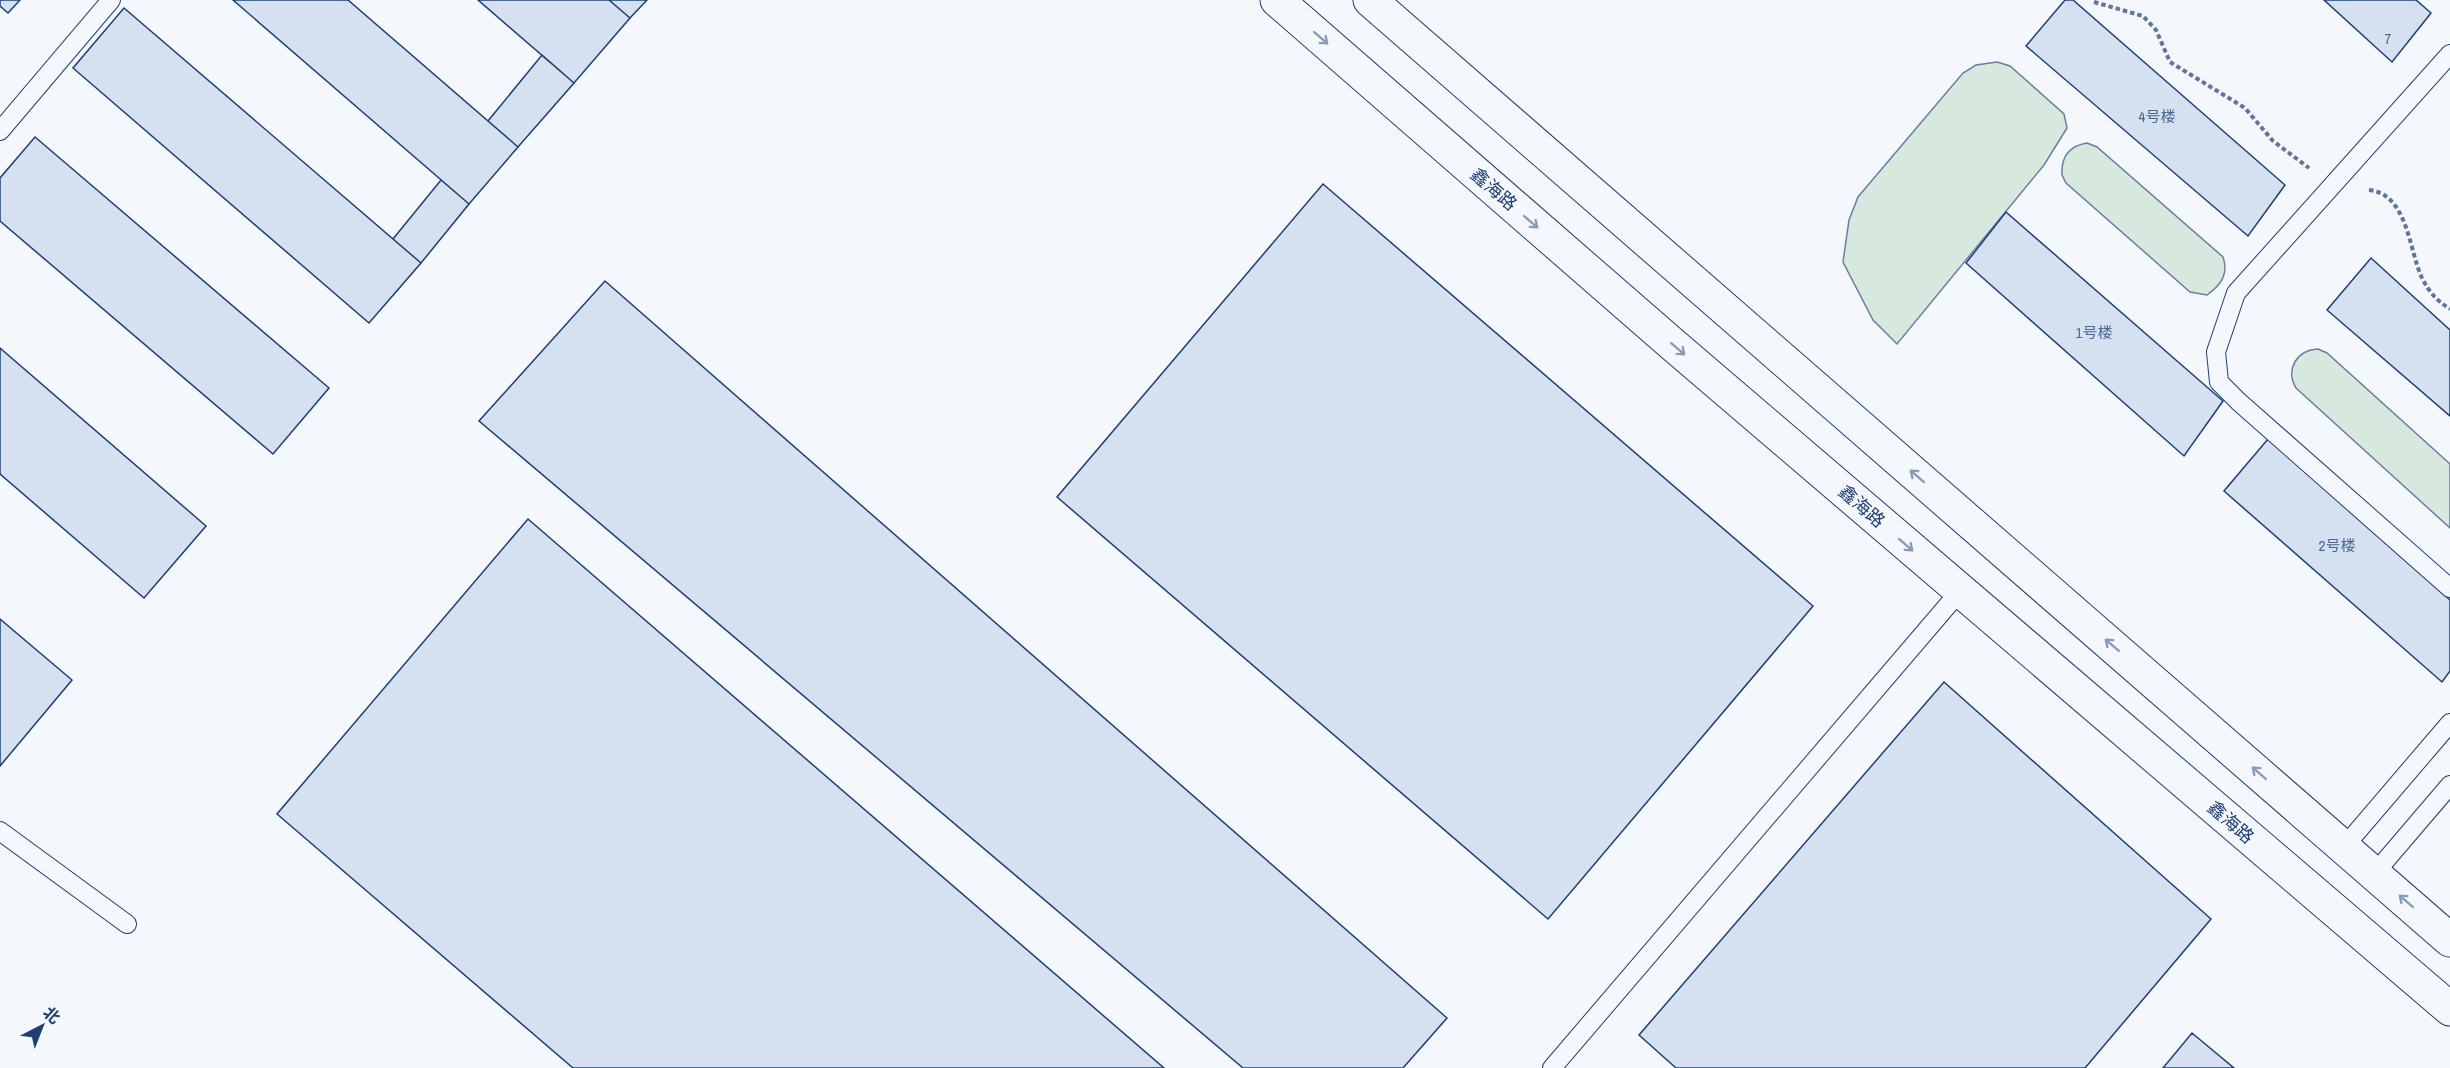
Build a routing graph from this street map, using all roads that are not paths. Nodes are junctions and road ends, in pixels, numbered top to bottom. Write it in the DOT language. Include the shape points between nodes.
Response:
graph roads {
  1 [pos="111,0"];
  2 [pos="1277,0"];
  3 [pos="1370,0"];
  4 [pos="2450,54"];
  5 [pos="0,131"];
  6 [pos="2450,588"];
  7 [pos="1960,591"];
  8 [pos="2450,723"];
  9 [pos="2450,785"];
  10 [pos="0,831"];
  11 [pos="2344,847"];
  12 [pos="2374,874"];
  13 [pos="127,924"];
  14 [pos="2450,940"];
  15 [pos="2450,1009"];
  16 [pos="1552,1068"];
  1 -- 5 [label="lane"];
  2 -- 7 [label="street, 鑫海路, one-way"];
  11 -- 3 [label="street, one-way"];
  4 -- 6 [label="lane" via="2236,293 2216,352 2219,382"];
  7 -- 15 [label="street, 鑫海路"];
  7 -- 16 [label="lane"];
  8 -- 11 [label="lane"];
  9 -- 12 [label="lane"];
  10 -- 13 [label="lane"];
  11 -- 12 [label="street"];
  14 -- 12 [label="street, one-way"];
}
